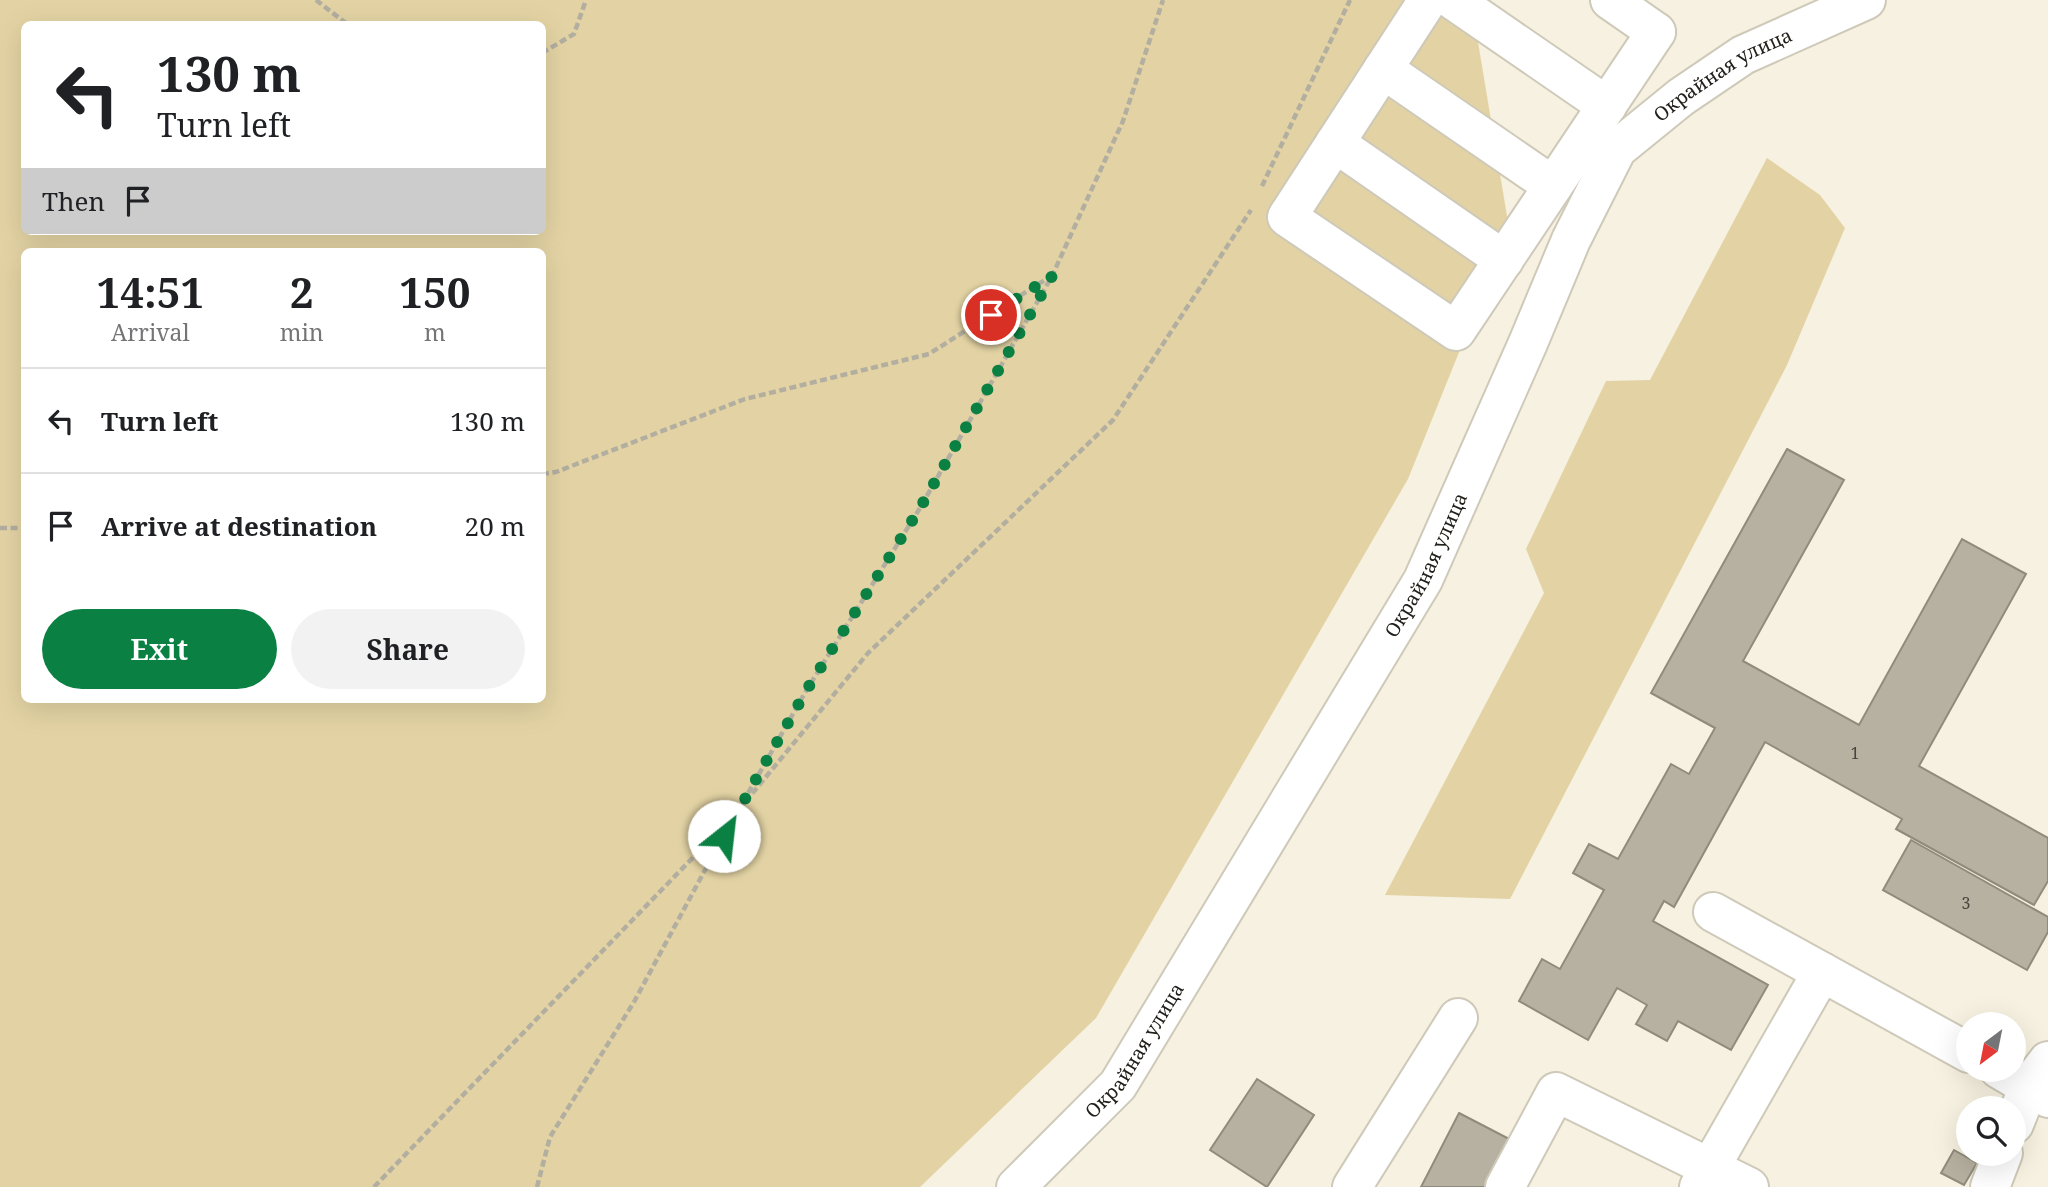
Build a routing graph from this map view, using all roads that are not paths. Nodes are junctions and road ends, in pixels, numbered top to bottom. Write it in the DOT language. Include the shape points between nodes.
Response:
graph roads {
  1 [pos="1428,0"];
  2 [pos="1453,0"];
  3 [pos="1610,0"];
  4 [pos="1866,0"];
  5 [pos="1382,69"];
  6 [pos="1610,102"];
  7 [pos="1648,124"];
  8 [pos="1335,144"];
  9 [pos="1553,186"];
  10 [pos="1504,260"];
  11 [pos="1713,912"];
  12 [pos="1822,972"];
  13 [pos="1458,1018"];
  14 [pos="1956,1046"];
  15 [pos="2031,1078"];
  16 [pos="2024,1096"];
  17 [pos="1998,1166"];
  18 [pos="1705,1177"];
  19 [pos="1016,1187"];
  20 [pos="1352,1187"];
  21 [pos="1505,1187"];
  22 [pos="1749,1187"];
  23 [pos="1990,1187"];
  1 -- 5 [label="street"];
  2 -- 6 [label="street"];
  3 -- 6 [label="street" via="1656,32"];
  4 -- 7 [label="street, Окрайная улица" via="1743,55"];
  5 -- 8 [label="street"];
  5 -- 9 [label="street"];
  6 -- 7 [label="street"];
  6 -- 9 [label="street"];
  7 -- 19 [label="street, Окрайная улица" via="1617,149 1571,240 1423,580 1118,1085"];
  8 -- 10 [label="street"];
  8 -- 10 [label="street" via="1287,218 1456,331"];
  9 -- 10 [label="street"];
  11 -- 12 [label="street"];
  12 -- 14 [label="street"];
  12 -- 18 [label="street"];
  13 -- 20 [label="street"];
  15 -- 16 [label="street"];
  17 -- 23 [label="street"];
  18 -- 21 [label="street" via="1556,1092"];
  18 -- 22 [label="street"];
}
